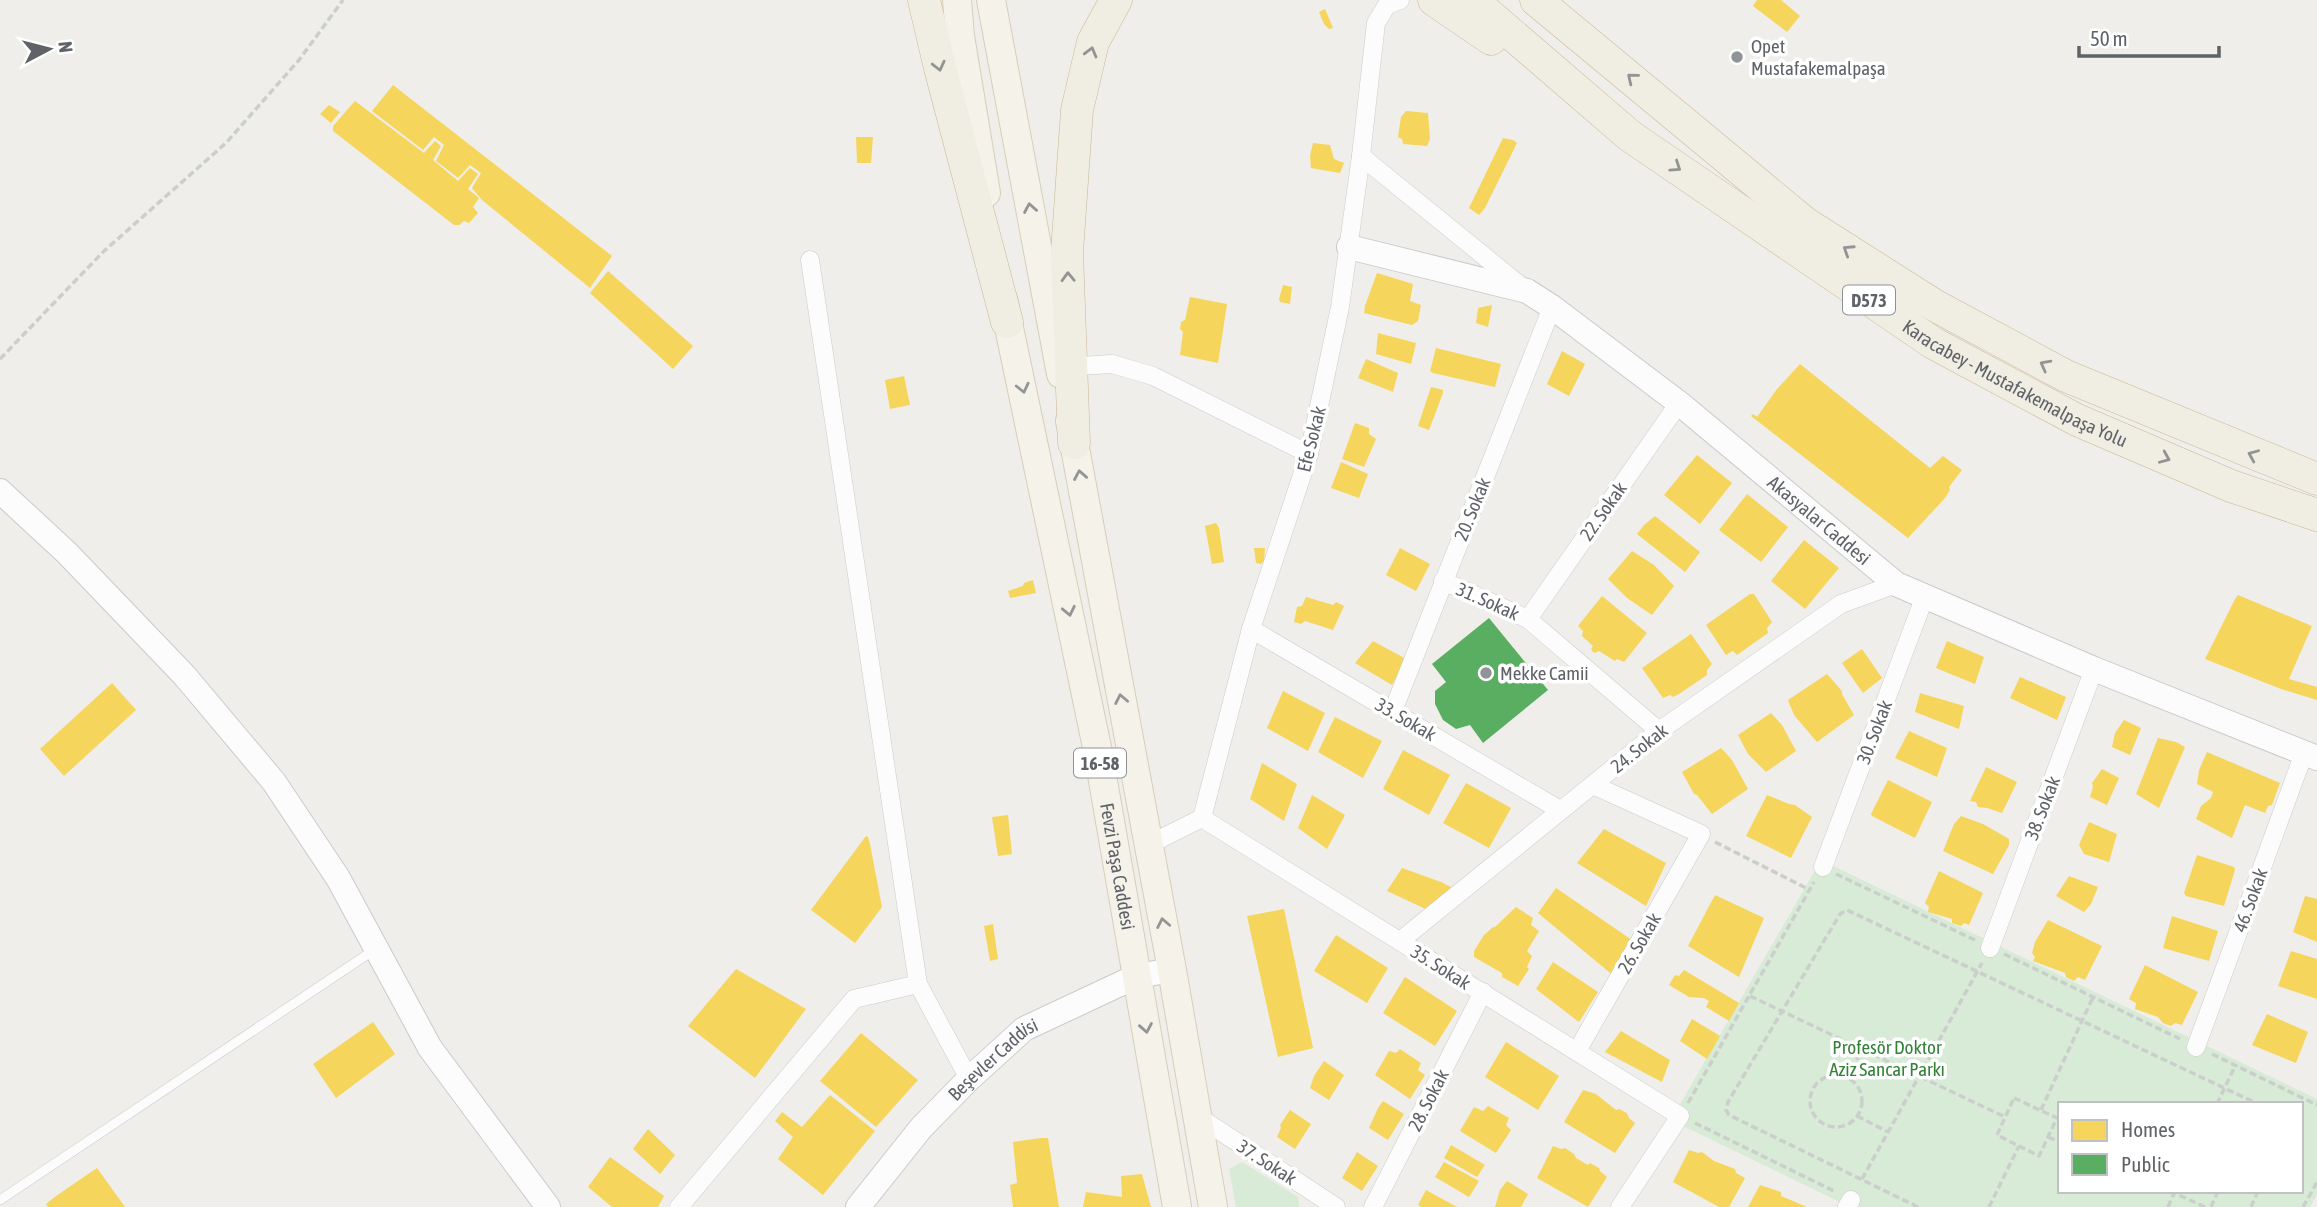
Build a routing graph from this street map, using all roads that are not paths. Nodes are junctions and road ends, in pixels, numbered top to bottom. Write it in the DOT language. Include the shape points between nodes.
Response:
graph roads {
  1 [pos="924,0"];
  2 [pos="957,0"];
  3 [pos="991,0"];
  4 [pos="1116,0"];
  5 [pos="1401,0"];
  6 [pos="1539,1"];
  7 [pos="1450,2"];
  8 [pos="1361,156"];
  9 [pos="1349,247"];
  10 [pos="810,260"];
  11 [pos="1527,291"];
  12 [pos="1552,307"];
  13 [pos="1007,322"];
  14 [pos="1066,366"];
  15 [pos="1679,403"];
  16 [pos="1074,443"];
  17 [pos="1309,454"];
  18 [pos="2317,479"];
  19 [pos="0,491"];
  20 [pos="2317,515"];
  21 [pos="1443,581"];
  22 [pos="1896,584"];
  23 [pos="1925,596"];
  24 [pos="1528,619"];
  25 [pos="1251,629"];
  26 [pos="2094,669"];
  27 [pos="1393,711"];
  28 [pos="1659,731"];
  29 [pos="2311,756"];
  30 [pos="1593,785"];
  31 [pos="1560,810"];
  32 [pos="1202,818"];
  33 [pos="1148,845"];
  34 [pos="1823,867"];
  35 [pos="1399,941"];
  36 [pos="376,948"];
  37 [pos="1990,948"];
  38 [pos="1172,970"];
  39 [pos="1137,976"];
  40 [pos="918,984"];
  41 [pos="1483,992"];
  42 [pos="2196,1047"];
  43 [pos="1577,1051"];
  44 [pos="969,1079"];
  45 [pos="1197,1116"];
  46 [pos="0,1200"];
  47 [pos="1331,1206"];
  48 [pos="548,1207"];
  49 [pos="680,1207"];
  50 [pos="858,1207"];
  51 [pos="1177,1207"];
  52 [pos="1213,1207"];
  53 [pos="1373,1207"];
  54 [pos="1620,1207"];
  1 -- 13 [label="highway, one-way"];
  2 -- 13 [label="main road, Fevzi Paşa Caddesi"];
  14 -- 3 [label="main road, one-way"];
  14 -- 4 [label="highway, one-way" via="1067,252 1077,110 1093,42"];
  5 -- 7 [label="street, Efe Sokak"];
  5 -- 8 [label="street, Efe Sokak" via="1387,5 1376,23"];
  18 -- 6 [label="highway, Karacabey - Mustafakemalpaşa Yolu / D573, one-way" via="2066,376 1934,305 1805,223"];
  7 -- 20 [label="highway, Karacabey - Mustafakemalpaşa Yolu / D573, one-way" via="1630,136 1933,343 2077,420 2231,486"];
  8 -- 9 [label="street, Efe Sokak"];
  8 -- 11 [label="street"];
  9 -- 11 [label="street, Akasyalar Caddesi"];
  9 -- 17 [label="street, Efe Sokak"];
  10 -- 40 [label="street"];
  11 -- 12 [label="street, Akasyalar Caddesi"];
  12 -- 15 [label="street, Akasyalar Caddesi"];
  12 -- 21 [label="street, 20. Sokak"];
  13 -- 39 [label="main road, Fevzi Paşa Caddesi / 16-58, one-way" via="1098,752"];
  14 -- 16 [label="highway"];
  14 -- 17 [label="street" via="1112,364 1153,376"];
  15 -- 22 [label="street, Akasyalar Caddesi"];
  15 -- 24 [label="street, 22. Sokak"];
  33 -- 16 [label="main road, Fevzi Paşa Caddesi / 16-58, one-way"];
  17 -- 25 [label="street, Efe Sokak"];
  19 -- 36 [label="street" via="67,553 184,675 274,782 338,878"];
  21 -- 24 [label="street, 31. Sokak"];
  21 -- 27 [label="street, 20. Sokak"];
  22 -- 23 [label="street, Akasyalar Caddesi"];
  22 -- 28 [label="street, 24. Sokak" via="1841,604"];
  23 -- 26 [label="street, Akasyalar Caddesi"];
  23 -- 34 [label="street, 30. Sokak"];
  24 -- 28 [label="street, 31. Sokak"];
  25 -- 27 [label="street, 33. Sokak"];
  25 -- 32 [label="street, Efe Sokak"];
  26 -- 29 [label="street, Akasyalar Caddesi"];
  26 -- 37 [label="street, 38. Sokak"];
  27 -- 31 [label="street, 33. Sokak"];
  28 -- 30 [label="street, 24. Sokak"];
  29 -- 42 [label="street, 46. Sokak"];
  30 -- 31 [label="street, 24. Sokak"];
  30 -- 43 [label="street, 26. Sokak" via="1701,834"];
  31 -- 35 [label="street, 24. Sokak"];
  32 -- 33 [label="street"];
  32 -- 35 [label="street, 35. Sokak"];
  38 -- 33 [label="main road, Fevzi Paşa Caddesi / 16-58, one-way"];
  35 -- 41 [label="street, 35. Sokak"];
  36 -- 46 [label="lane"];
  36 -- 48 [label="street" via="430,1048"];
  38 -- 39 [label="street, Beşevler Caddisi"];
  38 -- 45 [label="main road, Fevzi Paşa Caddesi / 16-58"];
  39 -- 44 [label="street, Beşevler Caddisi" via="1024,1029"];
  39 -- 51 [label="main road, Fevzi Paşa Caddesi / 16-58, one-way"];
  40 -- 44 [label="street"];
  40 -- 49 [label="street" via="854,999"];
  41 -- 43 [label="street, 35. Sokak"];
  41 -- 53 [label="street, 28. Sokak"];
  43 -- 54 [label="street, 35. Sokak" via="1680,1116"];
  44 -- 50 [label="street, Beşevler Caddisi" via="921,1128"];
  45 -- 47 [label="street, 37. Sokak"];
  45 -- 52 [label="main road, Fevzi Paşa Caddesi / 16-58"];
}
